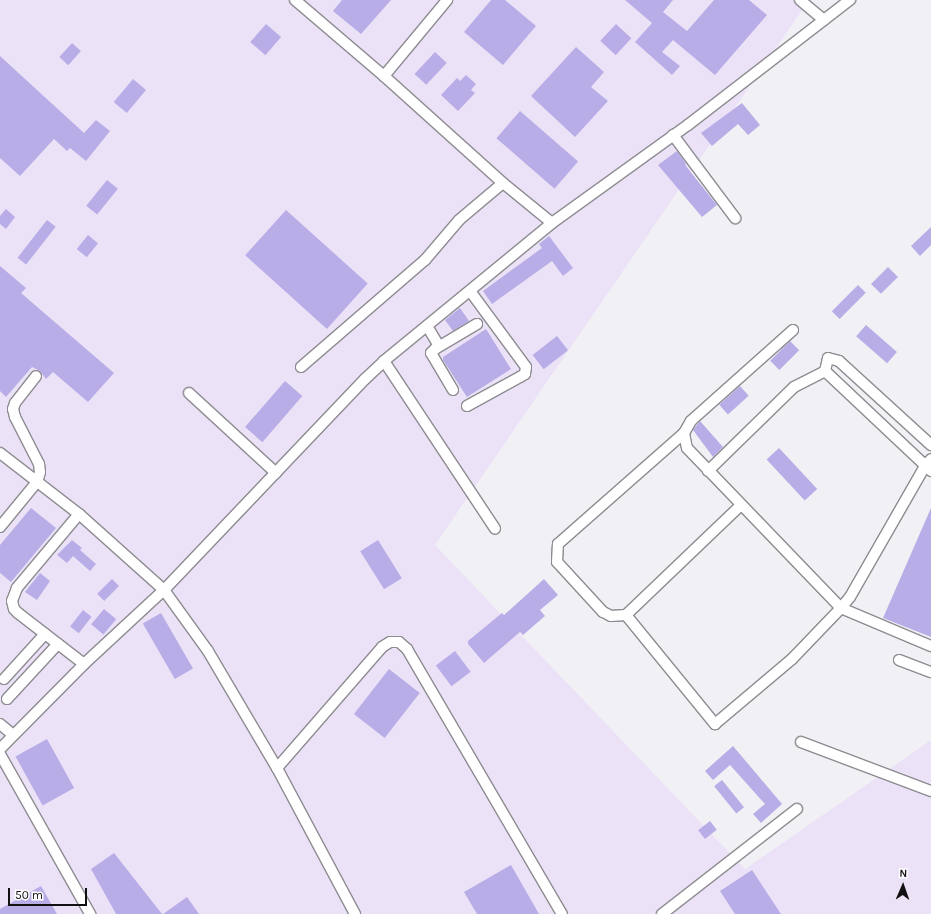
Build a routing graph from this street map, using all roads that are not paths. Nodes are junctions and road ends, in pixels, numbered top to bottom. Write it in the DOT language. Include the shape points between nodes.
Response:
graph roads {
  1 [pos="295,0"];
  2 [pos="447,0"];
  3 [pos="800,0"];
  4 [pos="850,0"];
  5 [pos="824,20"];
  6 [pos="384,76"];
  7 [pos="673,135"];
  8 [pos="503,183"];
  9 [pos="735,218"];
  10 [pos="552,223"];
  11 [pos="470,291"];
  12 [pos="477,324"];
  13 [pos="427,326"];
  14 [pos="793,330"];
  15 [pos="439,346"];
  16 [pos="384,361"];
  17 [pos="301,368"];
  18 [pos="824,371"];
  19 [pos="36,376"];
  20 [pos="453,390"];
  21 [pos="189,394"];
  22 [pos="467,406"];
  23 [pos="684,433"];
  24 [pos="931,445"];
  25 [pos="2,458"];
  26 [pos="929,465"];
  27 [pos="708,471"];
  28 [pos="276,473"];
  29 [pos="37,482"];
  30 [pos="742,505"];
  31 [pos="79,514"];
  32 [pos="0,527"];
  33 [pos="495,529"];
  34 [pos="164,590"];
  35 [pos="841,608"];
  36 [pos="626,615"];
  37 [pos="45,634"];
  38 [pos="58,644"];
  39 [pos="931,646"];
  40 [pos="899,660"];
  41 [pos="84,664"];
  42 [pos="931,672"];
  43 [pos="4,679"];
  44 [pos="8,699"];
  45 [pos="0,724"];
  46 [pos="13,735"];
  47 [pos="801,742"];
  48 [pos="0,749"];
  49 [pos="0,754"];
  50 [pos="277,768"];
  51 [pos="931,791"];
  52 [pos="797,809"];
  53 [pos="90,914"];
  54 [pos="355,914"];
  55 [pos="562,914"];
  56 [pos="662,914"];
  1 -- 6 [label="street"];
  2 -- 6 [label="street"];
  3 -- 5 [label="street"];
  4 -- 5 [label="street"];
  5 -- 7 [label="street"];
  6 -- 8 [label="street"];
  7 -- 9 [label="street"];
  7 -- 10 [label="street"];
  8 -- 10 [label="street"];
  8 -- 17 [label="street" via="460,220 425,260"];
  10 -- 11 [label="street"];
  11 -- 13 [label="street"];
  11 -- 22 [label="street" via="526,367 526,374"];
  12 -- 15 [label="street"];
  13 -- 15 [label="street"];
  13 -- 16 [label="street"];
  14 -- 23 [label="street" via="691,421"];
  15 -- 20 [label="street" via="432,351 432,355"];
  16 -- 28 [label="street"];
  16 -- 33 [label="street"];
  18 -- 24 [label="street" via="828,358 840,361"];
  18 -- 26 [label="street"];
  18 -- 27 [label="street" via="794,387"];
  19 -- 29 [label="street" via="13,409 39,464"];
  21 -- 28 [label="street"];
  23 -- 27 [label="street" via="686,448"];
  23 -- 36 [label="street" via="558,544 556,562 603,612 610,616"];
  25 -- 29 [label="street"];
  26 -- 35 [label="street"];
  27 -- 30 [label="street"];
  28 -- 34 [label="street"];
  29 -- 31 [label="street"];
  29 -- 32 [label="street"];
  30 -- 35 [label="street"];
  30 -- 36 [label="street"];
  31 -- 34 [label="street"];
  31 -- 37 [label="street" via="17,588 12,601 18,613"];
  34 -- 41 [label="street"];
  34 -- 50 [label="street" via="208,651"];
  35 -- 36 [label="street" via="792,659 715,724"];
  35 -- 39 [label="street"];
  37 -- 38 [label="street"];
  37 -- 43 [label="street"];
  38 -- 41 [label="street"];
  38 -- 44 [label="street"];
  40 -- 42 [label="street"];
  41 -- 46 [label="street"];
  45 -- 46 [label="street"];
  46 -- 48 [label="street"];
  47 -- 51 [label="street"];
  49 -- 53 [label="street"];
  50 -- 54 [label="street"];
  50 -- 55 [label="street" via="382,647 390,642 399,642 407,649"];
  52 -- 56 [label="street"];
}
